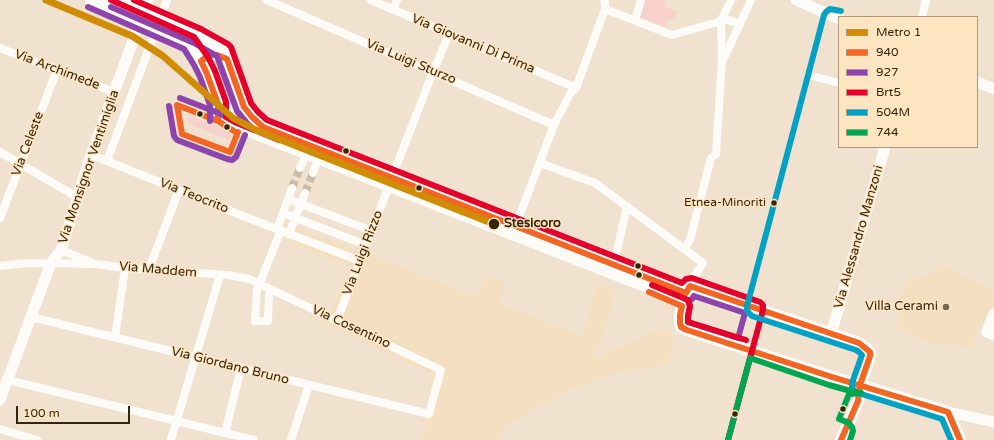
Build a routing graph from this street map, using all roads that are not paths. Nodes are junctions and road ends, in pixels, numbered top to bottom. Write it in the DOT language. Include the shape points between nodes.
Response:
graph roads {
  1 [pos="91,0"];
  2 [pos="114,0"];
  3 [pos="148,0"];
  4 [pos="167,0"];
  5 [pos="267,0"];
  6 [pos="371,0"];
  7 [pos="396,0"];
  8 [pos="642,0"];
  9 [pos="731,0"];
  10 [pos="751,0"];
  11 [pos="796,0"];
  12 [pos="926,1"];
  13 [pos="605,3"];
  14 [pos="393,9"];
  15 [pos="922,16"];
  16 [pos="142,17"];
  17 [pos="635,20"];
  18 [pos="720,20"];
  19 [pos="838,20"];
  20 [pos="159,24"];
  21 [pos="740,24"];
  22 [pos="449,34"];
  23 [pos="0,48"];
  24 [pos="227,59"];
  25 [pos="722,60"];
  26 [pos="201,61"];
  27 [pos="57,70"];
  28 [pos="433,72"];
  29 [pos="816,77"];
  30 [pos="978,82"];
  31 [pos="838,83"];
  32 [pos="576,88"];
  33 [pos="994,89"];
  34 [pos="114,92"];
  35 [pos="218,104"];
  36 [pos="244,107"];
  37 [pos="554,125"];
  38 [pos="262,131"];
  39 [pos="885,148"];
  40 [pos="0,152"];
  41 [pos="306,154"];
  42 [pos="91,155"];
  43 [pos="318,159"];
  44 [pos="107,161"];
  45 [pos="540,163"];
  46 [pos="21,164"];
  47 [pos="300,168"];
  48 [pos="312,173"];
  49 [pos="389,184"];
  50 [pos="292,188"];
  51 [pos="179,190"];
  52 [pos="305,193"];
  53 [pos="77,197"];
  54 [pos="288,199"];
  55 [pos="301,204"];
  56 [pos="627,206"];
  57 [pos="283,213"];
  58 [pos="0,218"];
  59 [pos="295,218"];
  60 [pos="514,230"];
  61 [pos="282,231"];
  62 [pos="372,231"];
  63 [pos="366,245"];
  64 [pos="685,249"];
  65 [pos="61,250"];
  66 [pos="360,261"];
  67 [pos="51,263"];
  68 [pos="97,264"];
  69 [pos="614,264"];
  70 [pos="0,266"];
  71 [pos="125,268"];
  72 [pos="149,269"];
  73 [pos="220,275"];
  74 [pos="260,284"];
  75 [pos="271,289"];
  76 [pos="686,293"];
  77 [pos="994,314"];
  78 [pos="31,317"];
  79 [pos="337,320"];
  80 [pos="832,331"];
  81 [pos="990,334"];
  82 [pos="115,337"];
  83 [pos="195,357"];
  84 [pos="241,368"];
  85 [pos="8,380"];
  86 [pos="309,385"];
  87 [pos="860,385"];
  88 [pos="0,400"];
  89 [pos="948,412"];
  90 [pos="429,414"];
  91 [pos="176,421"];
  92 [pos="994,422"];
  93 [pos="0,429"];
  94 [pos="225,433"];
  95 [pos="37,440"];
  96 [pos="170,440"];
  97 [pos="254,440"];
  98 [pos="292,440"];
  99 [pos="841,440"];
  100 [pos="960,440"];
  1 -- 16 [label="main road"];
  2 -- 16 [label="main road"];
  3 -- 16 [label="main road, Via Monsignor Ventimiglia"];
  4 -- 20 [label="street"];
  5 -- 28 [label="street, Via Luigi Sturzo"];
  6 -- 14 [label="street, Via Giovanni Di Prima"];
  7 -- 14 [label="street"];
  8 -- 17 [label="street"];
  9 -- 18 [label="street"];
  10 -- 21 [label="street"];
  11 -- 19 [label="main road"];
  12 -- 15 [label="street"];
  13 -- 17 [label="street"];
  13 -- 32 [label="street"];
  14 -- 22 [label="street, Via Giovanni Di Prima"];
  16 -- 20 [label="main road"];
  16 -- 34 [label="main road, Via Monsignor Ventimiglia"];
  17 -- 18 [label="street" via="672,35"];
  18 -- 21 [label="street"];
  18 -- 25 [label="street"];
  20 -- 24 [label="main road" via="198,36 224,50"];
  20 -- 26 [label="main road" via="189,43"];
  20 -- 44 [label="street"];
  21 -- 25 [label="street"];
  22 -- 28 [label="street, Via Luigi Rizzo"];
  22 -- 32 [label="street, Via Giovanni Di Prima"];
  23 -- 27 [label="street, Via Archimede"];
  24 -- 26 [label="main road" via="212,55"];
  24 -- 36 [label="main road"];
  25 -- 64 [label="street" via="716,154 710,163 690,240"];
  26 -- 35 [label="main road"];
  27 -- 34 [label="street, Via Archimede"];
  27 -- 46 [label="street, Via Celeste"];
  28 -- 37 [label="street, Via Luigi Sturzo"];
  28 -- 49 [label="street, Via Luigi Rizzo"];
  29 -- 31 [label="street"];
  30 -- 33 [label="main road"];
  32 -- 37 [label="street" via="570,94"];
  34 -- 42 [label="main road, Via Monsignor Ventimiglia"];
  35 -- 36 [label="main road" via="230,110"];
  35 -- 38 [label="main road" via="223,118 233,125"];
  36 -- 38 [label="main road"];
  37 -- 45 [label="street"];
  38 -- 41 [label="main road"];
  38 -- 49 [label="main road"];
  39 -- 80 [label="main road, Via Alessandro Manzoni"];
  40 -- 46 [label="street"];
  41 -- 43 [label="main road"];
  41 -- 47 [label="street"];
  42 -- 44 [label="street, Via Teocrito"];
  42 -- 53 [label="main road, Via Monsignor Ventimiglia"];
  43 -- 48 [label="street"];
  43 -- 49 [label="main road"];
  44 -- 51 [label="street, Via Teocrito"];
  45 -- 56 [label="street" via="595,184"];
  45 -- 60 [label="street"];
  46 -- 53 [label="street"];
  46 -- 58 [label="street, Via Celeste"];
  49 -- 60 [label="main road"];
  49 -- 62 [label="street, Via Luigi Rizzo"];
  50 -- 54 [label="street"];
  51 -- 61 [label="street, Via Teocrito"];
  51 -- 72 [label="street"];
  52 -- 55 [label="street"];
  53 -- 65 [label="main road, Via Monsignor Ventimiglia"];
  54 -- 55 [label="street"];
  54 -- 57 [label="street"];
  55 -- 59 [label="street"];
  55 -- 62 [label="street"];
  56 -- 64 [label="street"];
  56 -- 69 [label="street"];
  57 -- 59 [label="street"];
  57 -- 61 [label="street"];
  59 -- 61 [label="street"];
  59 -- 63 [label="street"];
  60 -- 69 [label="main road"];
  60 -- 76 [label="main road"];
  61 -- 66 [label="street, Via Teocrito"];
  61 -- 74 [label="street"];
  62 -- 63 [label="street, Via Luigi Rizzo"];
  63 -- 66 [label="street, Via Luigi Rizzo"];
  64 -- 76 [label="street" via="703,263"];
  65 -- 67 [label="main road, Via Monsignor Ventimiglia"];
  65 -- 68 [label="street"];
  66 -- 79 [label="street, Via Luigi Rizzo"];
  67 -- 68 [label="street"];
  67 -- 70 [label="street"];
  67 -- 78 [label="main road, Via Monsignor Ventimiglia"];
  68 -- 71 [label="street, Via Maddem"];
  69 -- 76 [label="main road"];
  71 -- 72 [label="street, Via Maddem"];
  71 -- 82 [label="street"];
  72 -- 73 [label="street, Via Maddem"];
  73 -- 74 [label="street, Via Maddem" via="249,279"];
  73 -- 83 [label="street"];
  74 -- 75 [label="street, Via Cosentino"];
  74 -- 75 [label="street" via="257,290 255,321 268,321"];
  75 -- 79 [label="street, Via Cosentino"];
  76 -- 80 [label="main road" via="755,308"];
  76 -- 87 [label="main road" via="680,315 681,327"];
  77 -- 81 [label="main road" via="989,325"];
  78 -- 82 [label="street, Via Giordano Bruno"];
  78 -- 85 [label="main road, Via Monsignor Ventimiglia"];
  79 -- 90 [label="street, Via Cosentino" via="441,370"];
  80 -- 87 [label="main road" via="859,343 870,352"];
  82 -- 83 [label="street, Via Giordano Bruno"];
  83 -- 84 [label="street, Via Giordano Bruno"];
  83 -- 91 [label="street"];
  84 -- 86 [label="street, Via Giordano Bruno"];
  84 -- 94 [label="street"];
  85 -- 88 [label="main road, Via Monsignor Ventimiglia"];
  85 -- 91 [label="street"];
  86 -- 90 [label="street, Via Giordano Bruno"];
  86 -- 98 [label="street"];
  87 -- 89 [label="main road"];
  87 -- 99 [label="main road" via="858,401"];
  89 -- 92 [label="main road"];
  89 -- 100 [label="main road"];
  91 -- 94 [label="street"];
  91 -- 96 [label="street"];
  93 -- 95 [label="street"];
  94 -- 97 [label="street"];
}
